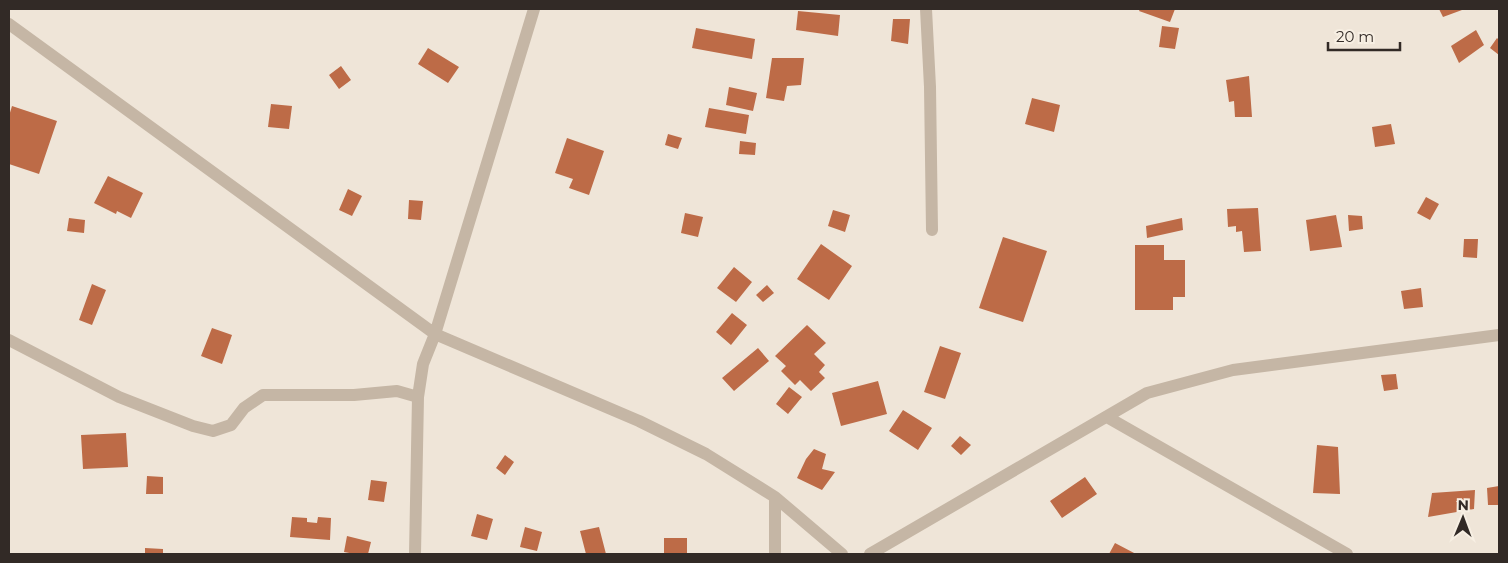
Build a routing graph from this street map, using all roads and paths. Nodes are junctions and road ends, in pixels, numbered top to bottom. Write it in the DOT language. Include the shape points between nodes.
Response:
graph roads {
  1 [pos="534,9"];
  2 [pos="926,9"];
  3 [pos="9,24"];
  4 [pos="932,230"];
  5 [pos="435,334"];
  6 [pos="1499,334"];
  7 [pos="9,340"];
  8 [pos="418,397"];
  9 [pos="1107,417"];
  10 [pos="775,497"];
  11 [pos="839,553"];
  12 [pos="415,554"];
  13 [pos="775,554"];
  14 [pos="870,554"];
  15 [pos="1347,554"];
  1 -- 5 [label="street"];
  2 -- 4 [label="street"];
  3 -- 5 [label="street"];
  5 -- 8 [label="street" via="423,364"];
  5 -- 10 [label="street" via="639,421 706,454"];
  6 -- 9 [label="street" via="1233,370 1147,393"];
  7 -- 8 [label="street" via="119,397 213,431 231,425 244,408 263,395 397,392"];
  8 -- 12 [label="street"];
  9 -- 14 [label="street"];
  9 -- 15 [label="street"];
  10 -- 11 [label="street"];
  10 -- 13 [label="street"];
}
